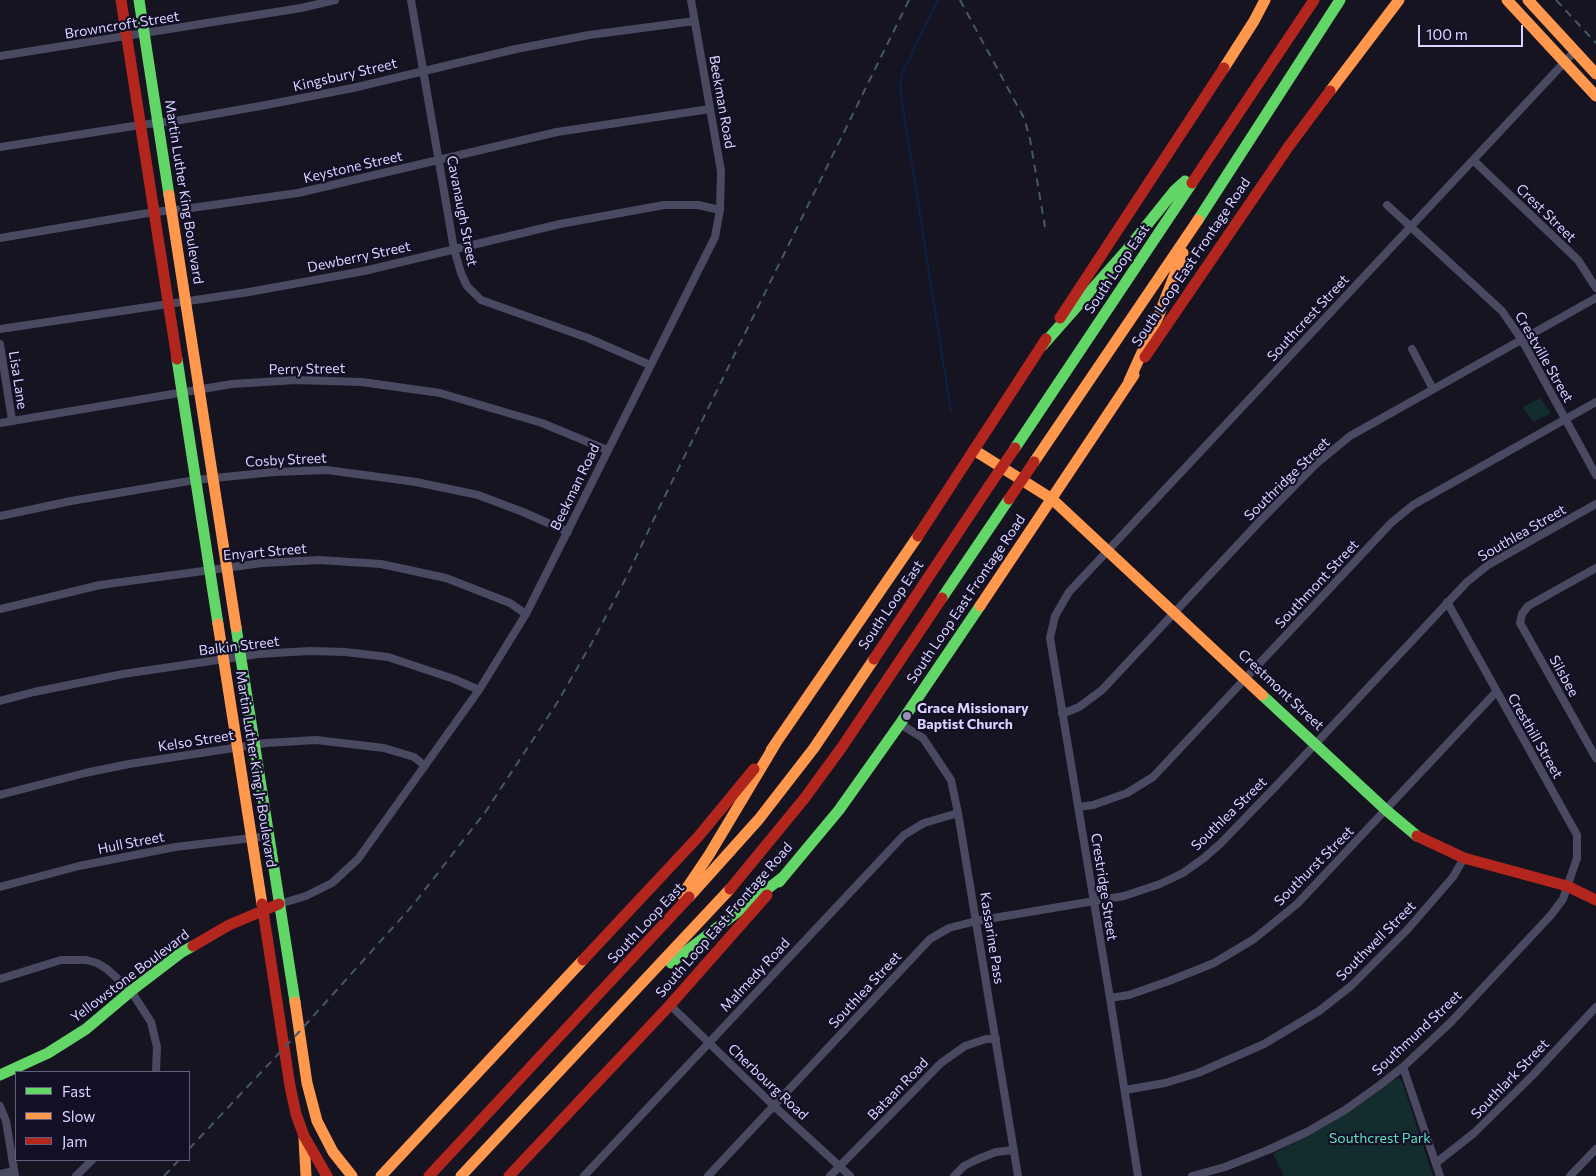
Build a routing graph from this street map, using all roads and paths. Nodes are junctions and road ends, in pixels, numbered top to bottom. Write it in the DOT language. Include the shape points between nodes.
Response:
graph roads {
  1 [pos="121,0"];
  2 [pos="139,0"];
  3 [pos="335,0"];
  4 [pos="411,0"];
  5 [pos="691,0"];
  6 [pos="1265,0"];
  7 [pos="1314,0"];
  8 [pos="1340,0"];
  9 [pos="1399,0"];
  10 [pos="1507,0"];
  11 [pos="1528,0"];
  12 [pos="695,22"];
  13 [pos="144,34"];
  14 [pos="127,37"];
  15 [pos="1575,51"];
  16 [pos="0,56"];
  17 [pos="1564,62"];
  18 [pos="424,70"];
  19 [pos="1596,74"];
  20 [pos="1596,96"];
  21 [pos="710,109"];
  22 [pos="158,123"];
  23 [pos="140,125"];
  24 [pos="0,147"];
  25 [pos="439,159"];
  26 [pos="1473,160"];
  27 [pos="1204,163"];
  28 [pos="1387,205"];
  29 [pos="720,210"];
  30 [pos="171,211"];
  31 [pos="154,212"];
  32 [pos="1196,223"];
  33 [pos="1410,227"];
  34 [pos="0,238"];
  35 [pos="454,249"];
  36 [pos="1596,288"];
  37 [pos="1596,298"];
  38 [pos="185,302"];
  39 [pos="168,303"];
  40 [pos="0,329"];
  41 [pos="1522,340"];
  42 [pos="0,344"];
  43 [pos="1042,346"];
  44 [pos="1412,349"];
  45 [pos="650,365"];
  46 [pos="1130,381"];
  47 [pos="199,389"];
  48 [pos="1433,389"];
  49 [pos="182,392"];
  50 [pos="1596,402"];
  51 [pos="1565,419"];
  52 [pos="12,420"];
  53 [pos="0,423"];
  54 [pos="607,450"];
  55 [pos="974,450"];
  56 [pos="1596,475"];
  57 [pos="213,477"];
  58 [pos="195,480"];
  59 [pos="1052,499"];
  60 [pos="1596,504"];
  61 [pos="0,516"];
  62 [pos="568,532"];
  63 [pos="1109,550"];
  64 [pos="226,568"];
  65 [pos="1596,568"];
  66 [pos="209,570"];
  67 [pos="1447,602"];
  68 [pos="1062,604"];
  69 [pos="0,608"];
  70 [pos="1174,612"];
  71 [pos="526,614"];
  72 [pos="242,657"];
  73 [pos="224,659"];
  74 [pos="1245,678"];
  75 [pos="479,690"];
  76 [pos="1496,692"];
  77 [pos="0,701"];
  78 [pos="1062,714"];
  79 [pos="900,724"];
  80 [pos="776,743"];
  81 [pos="1316,743"];
  82 [pos="254,744"];
  83 [pos="236,747"];
  84 [pos="1596,758"];
  85 [pos="426,766"];
  86 [pos="0,795"];
  87 [pos="1079,807"];
  88 [pos="1386,810"];
  89 [pos="958,814"];
  90 [pos="269,836"];
  91 [pos="252,838"];
  92 [pos="1464,858"];
  93 [pos="783,877"];
  94 [pos="1567,886"];
  95 [pos="0,887"];
  96 [pos="1596,900"];
  97 [pos="1094,902"];
  98 [pos="279,904"];
  99 [pos="262,911"];
  100 [pos="976,920"];
  101 [pos="646,945"];
  102 [pos="0,979"];
  103 [pos="636,990"];
  104 [pos="131,991"];
  105 [pos="1110,998"];
  106 [pos="670,1004"];
  107 [pos="1596,1007"];
  108 [pos="297,1023"];
  109 [pos="280,1027"];
  110 [pos="996,1039"];
  111 [pos="709,1043"];
  112 [pos="1403,1067"];
  113 [pos="156,1071"];
  114 [pos="0,1076"];
  115 [pos="307,1083"];
  116 [pos="290,1086"];
  117 [pos="1124,1090"];
  118 [pos="0,1106"];
  119 [pos="774,1106"];
  120 [pos="438,1116"];
  121 [pos="304,1136"];
  122 [pos="1596,1149"];
  123 [pos="1013,1150"];
  124 [pos="91,1161"];
  125 [pos="1436,1163"];
  126 [pos="840,1166"];
  127 [pos="14,1173"];
  128 [pos="0,1174"];
  129 [pos="76,1176"];
  130 [pos="306,1176"];
  131 [pos="327,1176"];
  132 [pos="352,1176"];
  133 [pos="382,1176"];
  134 [pos="388,1176"];
  135 [pos="429,1176"];
  136 [pos="461,1176"];
  137 [pos="509,1176"];
  138 [pos="584,1176"];
  139 [pos="708,1176"];
  140 [pos="830,1176"];
  141 [pos="850,1176"];
  142 [pos="954,1176"];
  143 [pos="1018,1176"];
  144 [pos="1138,1176"];
  145 [pos="1192,1176"];
  146 [pos="1440,1176"];
  147 [pos="1570,1176"];
  1 -- 14 [label="main road"];
  2 -- 13 [label="main road, Martin Luther King Boulevard"];
  3 -- 13 [label="street, Browncroft Street"];
  4 -- 18 [label="street, Cavanaugh Street"];
  5 -- 12 [label="street, Beekman Road"];
  6 -- 43 [label="main road"];
  7 -- 27 [label="main road, South Loop East"];
  8 -- 32 [label="main road"];
  9 -- 46 [label="main road, South Loop East Frontage Road" via="1288,146"];
  10 -- 17 [label="main road"];
  11 -- 15 [label="main road"];
  12 -- 18 [label="street, Kingsbury Street" via="580,37"];
  12 -- 21 [label="street, Beekman Road"];
  13 -- 14 [label="street, Browncroft Street"];
  13 -- 22 [label="main road, Martin Luther King Boulevard"];
  14 -- 16 [label="street, Browncroft Street"];
  14 -- 23 [label="main road"];
  15 -- 17 [label="street, Southcrest Street"];
  15 -- 19 [label="main road"];
  17 -- 20 [label="main road"];
  17 -- 26 [label="street, Southcrest Street"];
  18 -- 22 [label="street, Kingsbury Street" via="353,88"];
  18 -- 25 [label="street, Cavanaugh Street"];
  21 -- 25 [label="street, Keystone Street" via="557,132"];
  21 -- 29 [label="street, Beekman Road" via="721,171"];
  22 -- 23 [label="street, Kingsbury Street"];
  22 -- 30 [label="main road, Martin Luther King Boulevard"];
  23 -- 24 [label="street, Kingsbury Street"];
  23 -- 31 [label="main road"];
  25 -- 30 [label="street, Keystone Street" via="298,193"];
  25 -- 35 [label="street, Cavanaugh Street"];
  26 -- 33 [label="street, Southcrest Street"];
  26 -- 36 [label="street, Crest Street" via="1578,260"];
  27 -- 43 [label="main road" via="1175,190 1126,252"];
  27 -- 101 [label="main road, South Loop East, bridge" via="814,748 758,820"];
  28 -- 33 [label="street, Crestville Street"];
  29 -- 35 [label="street, Dewberry Street" via="698,204 664,205 560,224"];
  29 -- 45 [label="street, Beekman Road" via="715,237"];
  30 -- 31 [label="street, Keystone Street"];
  30 -- 38 [label="main road, Martin Luther King Boulevard"];
  31 -- 34 [label="street, Keystone Street"];
  31 -- 39 [label="main road"];
  32 -- 46 [label="main road"];
  32 -- 103 [label="main road, bridge" via="842,747 804,799 726,893"];
  33 -- 41 [label="street, Crestville Street" via="1502,311"];
  33 -- 63 [label="street, Southcrest Street"];
  35 -- 38 [label="street, Dewberry Street" via="364,271"];
  35 -- 45 [label="street, Cavanaugh Street" via="467,286 481,300 588,338"];
  37 -- 41 [label="street, Southridge Street"];
  38 -- 39 [label="street, Dewberry Street"];
  38 -- 47 [label="main road, Martin Luther King Boulevard"];
  39 -- 40 [label="street, Dewberry Street"];
  39 -- 49 [label="main road, Martin Luther King Jr Boulevard"];
  41 -- 48 [label="street, Southridge Street"];
  41 -- 51 [label="street, Crestville Street"];
  42 -- 52 [label="street, Lisa Lane"];
  43 -- 55 [label="main road"];
  44 -- 48 [label="street"];
  45 -- 54 [label="street, Beekman Road"];
  46 -- 59 [label="main road, South Loop East Frontage Road"];
  47 -- 49 [label="street, Perry Street"];
  47 -- 54 [label="street, Perry Street" via="296,380 362,382 440,393 542,423"];
  47 -- 57 [label="main road, Martin Luther King Jr Boulevard"];
  48 -- 70 [label="street, Southridge Street" via="1350,436 1316,464"];
  49 -- 52 [label="street, Perry Street"];
  49 -- 58 [label="main road, Martin Luther King Jr Boulevard"];
  50 -- 51 [label="street, Southmont Street"];
  51 -- 56 [label="street, Crestville Street"];
  51 -- 74 [label="street, Southmont Street" via="1413,505 1391,523"];
  52 -- 53 [label="street, Perry Street"];
  54 -- 62 [label="street, Beekman Road"];
  55 -- 59 [label="main road, Crestmont Street"];
  55 -- 80 [label="main road"];
  57 -- 58 [label="street, Cosby Street"];
  57 -- 62 [label="street, Cosby Street" via="327,470 416,482 478,495"];
  57 -- 64 [label="main road, Martin Luther King Jr Boulevard"];
  58 -- 61 [label="street, Cosby Street"];
  58 -- 66 [label="main road, Martin Luther King Jr Boulevard"];
  59 -- 63 [label="main road, Crestmont Street"];
  59 -- 79 [label="main road, South Loop East Frontage Road"];
  60 -- 67 [label="street, Southlea Street" via="1488,565"];
  62 -- 71 [label="street, Beekman Road"];
  63 -- 68 [label="street, Southcrest Street" via="1069,592"];
  63 -- 70 [label="main road, Crestmont Street"];
  64 -- 66 [label="street, Enyart Street"];
  64 -- 71 [label="street, Enyart Street" via="320,560 382,564 446,578 510,603"];
  64 -- 72 [label="main road, Martin Luther King Jr Boulevard"];
  65 -- 84 [label="street, Silsbee" via="1528,606 1520,623"];
  66 -- 69 [label="street, Enyart Street" via="100,585"];
  66 -- 73 [label="main road, Martin Luther King Jr Boulevard"];
  67 -- 76 [label="street, Cresthill Street"];
  67 -- 81 [label="street, Southlea Street"];
  68 -- 78 [label="street, Crestridge Street" via="1054,616 1050,638"];
  70 -- 74 [label="main road, Crestmont Street"];
  70 -- 78 [label="street, Southridge Street" via="1102,690 1080,707"];
  71 -- 75 [label="street, Beekman Road"];
  72 -- 73 [label="street, Balkin Street"];
  72 -- 75 [label="street, Balkin Street" via="310,651 388,657"];
  72 -- 82 [label="main road, Martin Luther King Jr Boulevard"];
  73 -- 77 [label="street, Balkin Street" via="123,674"];
  73 -- 83 [label="main road, Martin Luther King Jr Boulevard"];
  74 -- 81 [label="main road, Crestmont Street"];
  74 -- 87 [label="street, Southmont Street" via="1153,777 1127,793"];
  75 -- 85 [label="street, Beekman Road"];
  76 -- 88 [label="street, Southurst Street"];
  76 -- 94 [label="street, Cresthill Street" via="1577,835 1577,858"];
  78 -- 87 [label="street, Crestridge Street"];
  79 -- 89 [label="street, Kassarine Pass" via="923,738 937,757 951,780"];
  79 -- 93 [label="main road, South Loop East Frontage Road" via="839,810"];
  80 -- 101 [label="main road" via="709,855"];
  80 -- 120 [label="main road" via="698,837"];
  81 -- 88 [label="main road, Crestmont Street"];
  81 -- 97 [label="street, Southlea Street" via="1204,858 1160,884"];
  82 -- 83 [label="street, Kelso Street"];
  82 -- 85 [label="street, Kelso Street" via="316,740 384,748 414,758"];
  82 -- 90 [label="main road, Martin Luther King Jr Boulevard"];
  83 -- 86 [label="street, Kelso Street" via="120,766"];
  83 -- 91 [label="main road, Martin Luther King Jr Boulevard"];
  85 -- 98 [label="street, Beekman Road" via="358,859 332,883 306,896"];
  87 -- 97 [label="street, Crestridge Street"];
  88 -- 92 [label="main road, Crestmont Street" via="1414,834"];
  88 -- 105 [label="street, Southurst Street" via="1297,904 1254,939 1214,963 1129,995"];
  89 -- 100 [label="street, Kassarine Pass"];
  89 -- 111 [label="street, Malmedy Road" via="924,823 904,835"];
  90 -- 91 [label="street, Hull Street"];
  90 -- 98 [label="main road, Martin Luther King Jr Boulevard"];
  91 -- 95 [label="street, Hull Street" via="175,847 79,866"];
  91 -- 99 [label="main road, Martin Luther King Jr Boulevard"];
  92 -- 94 [label="main road, Crestmont Street"];
  92 -- 117 [label="street, Southwell Street" via="1453,877 1400,937 1351,986 1319,1011 1264,1044 1198,1073"];
  93 -- 103 [label="main road"];
  93 -- 106 [label="main road, South Loop East Frontage Road"];
  94 -- 96 [label="main road, Crestmont Street"];
  94 -- 112 [label="street, Southmund Street" via="1563,899 1551,915 1451,1022"];
  97 -- 100 [label="street, Southlea Street"];
  97 -- 105 [label="street, Crestridge Street"];
  98 -- 99 [label="main road, Yellowstone Boulevard"];
  98 -- 108 [label="main road, Martin Luther King Jr Boulevard"];
  99 -- 104 [label="main road, Yellowstone Boulevard" via="229,925 182,952"];
  99 -- 109 [label="main road, Martin Luther King Jr Boulevard"];
  100 -- 110 [label="street, Kassarine Pass"];
  100 -- 119 [label="street, Southlea Street" via="949,928 930,939"];
  101 -- 135 [label="main road, South Loop East"];
  102 -- 104 [label="street" via="61,960 86,960 107,969"];
  103 -- 136 [label="main road"];
  104 -- 113 [label="street" via="151,1022 158,1060"];
  104 -- 114 [label="main road, Yellowstone Boulevard" via="100,1018 48,1053"];
  105 -- 117 [label="street, Crestridge Street"];
  106 -- 111 [label="street, Cherbourg Road"];
  106 -- 137 [label="main road, South Loop East Frontage Road"];
  107 -- 125 [label="street, Southlark Street" via="1474,1134"];
  108 -- 109 [label="main road"];
  108 -- 115 [label="main road, Martin Luther King Jr Boulevard"];
  109 -- 116 [label="main road, Martin Luther King Jr Boulevard"];
  110 -- 123 [label="street, Kassarine Pass"];
  110 -- 126 [label="street, Bataan Road" via="965,1046 941,1063"];
  111 -- 119 [label="street, Cherbourg Road"];
  111 -- 138 [label="street, Malmedy Road"];
  112 -- 125 [label="street"];
  112 -- 145 [label="street, Southmund Street" via="1345,1110 1307,1132 1225,1167"];
  115 -- 116 [label="main road"];
  115 -- 132 [label="main road, Martin Luther King Jr Boulevard" via="316,1121 333,1152"];
  116 -- 121 [label="main road, Martin Luther King Jr Boulevard"];
  117 -- 144 [label="street, Crestridge Street"];
  118 -- 127 [label="street" via="6,1121"];
  119 -- 126 [label="street, Cherbourg Road"];
  119 -- 139 [label="street, Southlea Street"];
  120 -- 133 [label="main road"];
  120 -- 134 [label="main road"];
  121 -- 130 [label="main road"];
  121 -- 131 [label="main road, Martin Luther King Jr Boulevard"];
  122 -- 147 [label="street"];
  123 -- 142 [label="street" via="978,1159"];
  123 -- 143 [label="street, Kassarine Pass"];
  124 -- 129 [label="street"];
  125 -- 146 [label="street"];
  126 -- 140 [label="street, Bataan Road"];
  126 -- 141 [label="street, Cherbourg Road"];
  127 -- 128 [label="street"];
}
